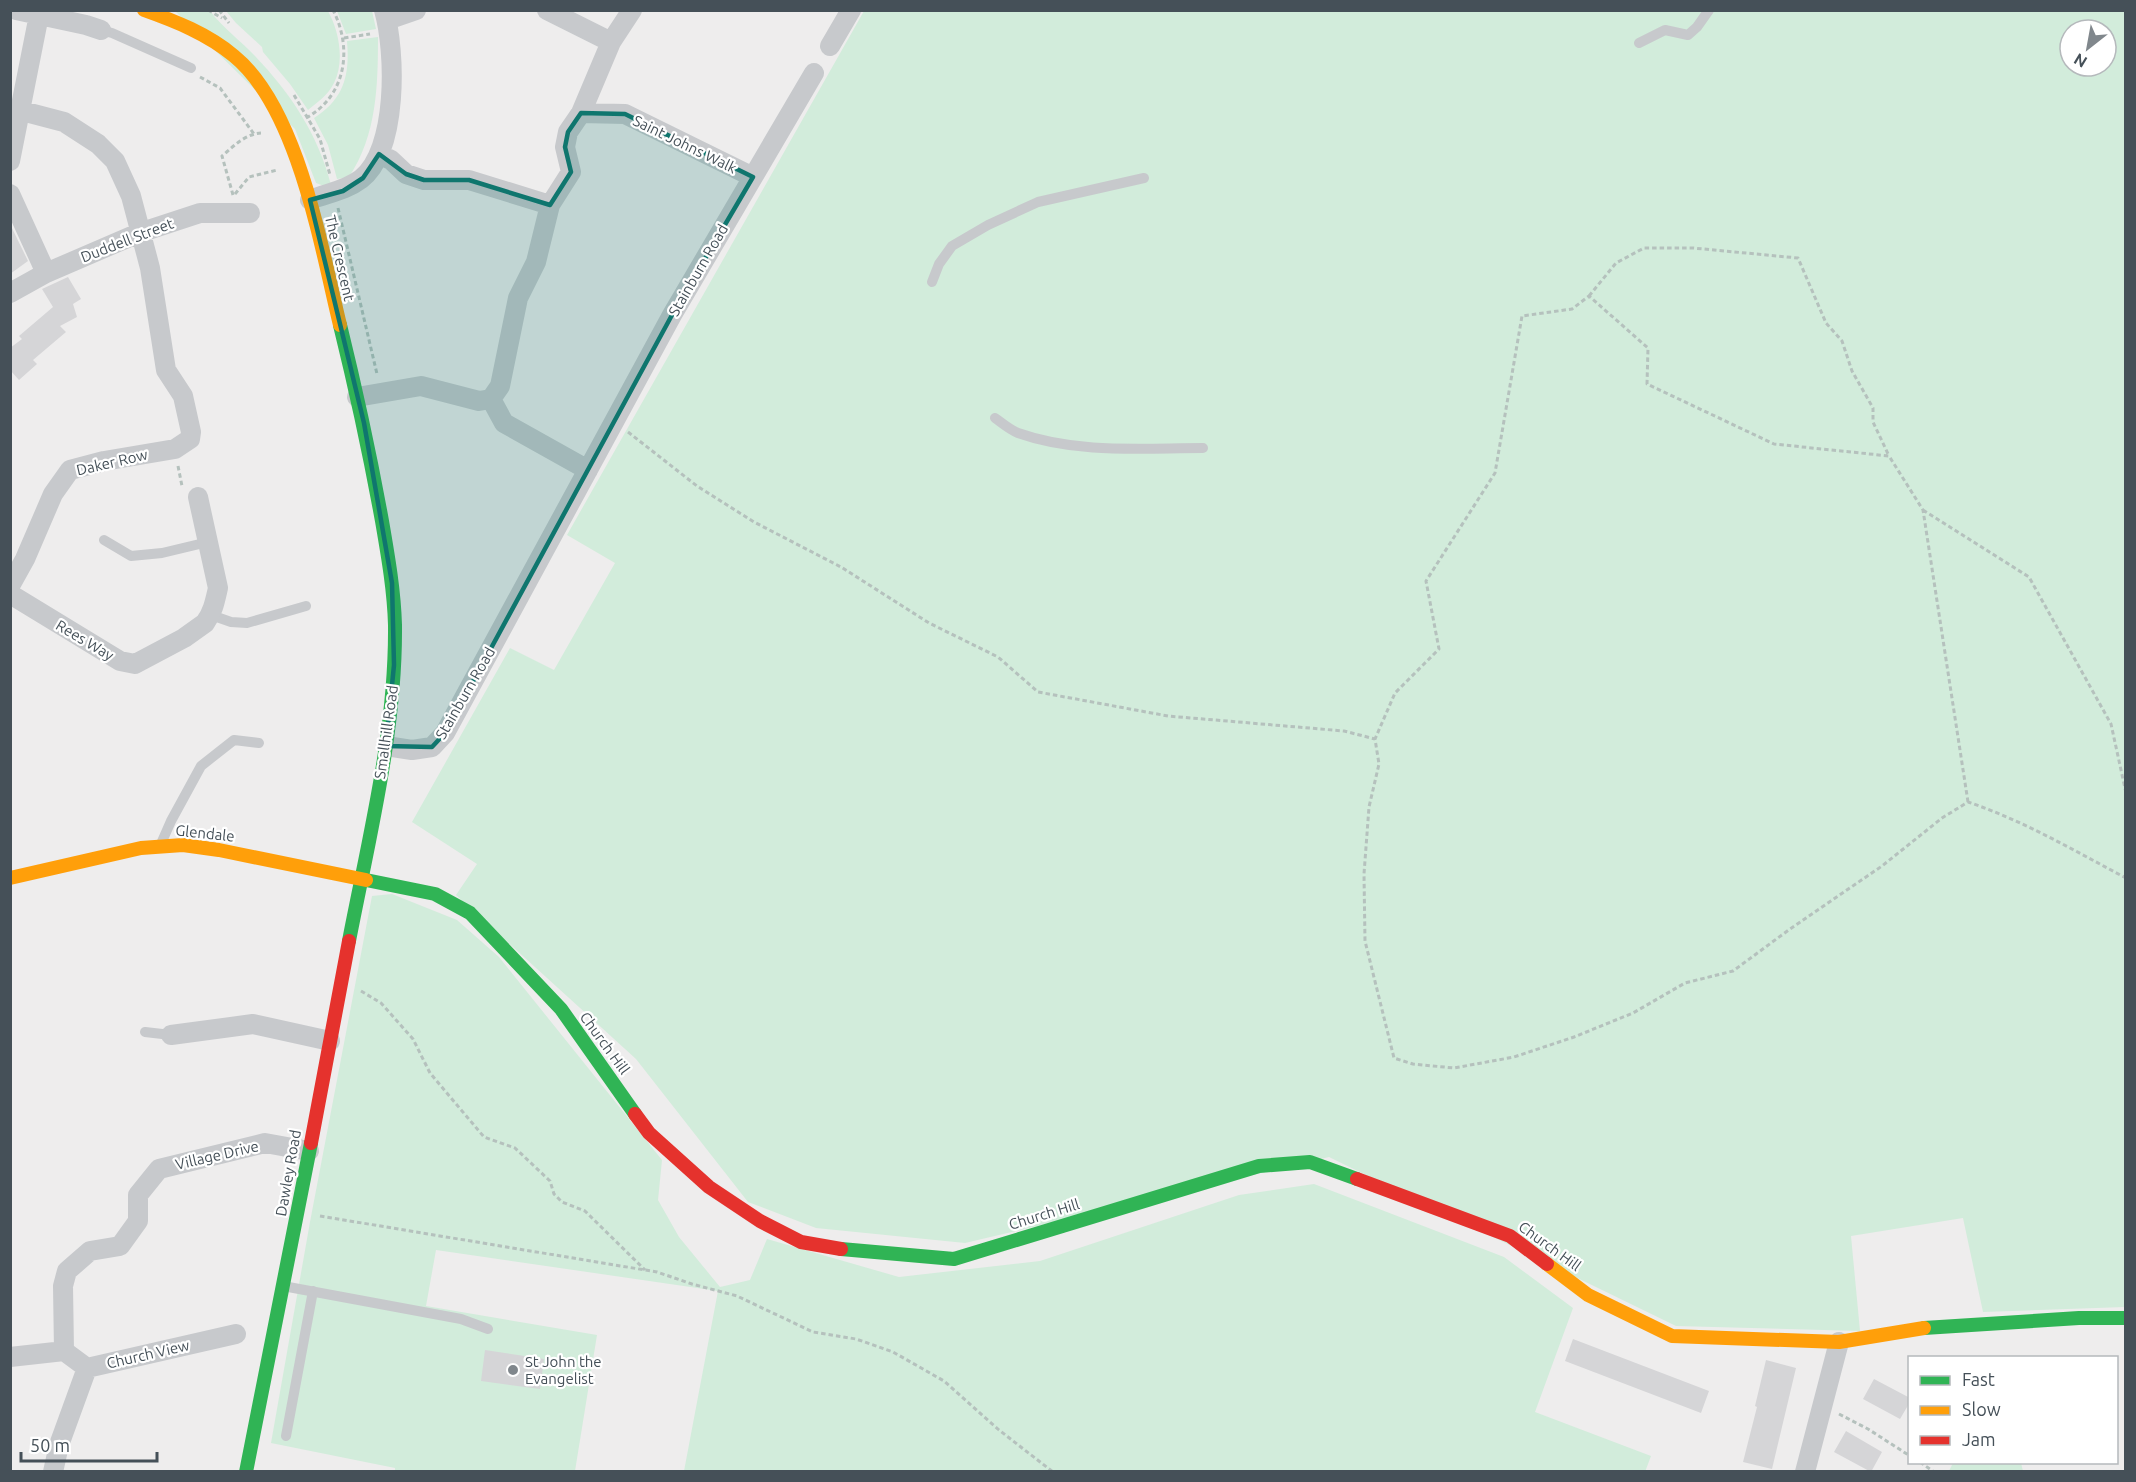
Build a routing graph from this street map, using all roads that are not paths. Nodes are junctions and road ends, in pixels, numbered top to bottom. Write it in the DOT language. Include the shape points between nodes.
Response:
graph roads {
  1 [pos="16,10"];
  2 [pos="144,10"];
  3 [pos="416,10"];
  4 [pos="632,10"];
  5 [pos="851,10"];
  6 [pos="1709,10"];
  7 [pos="552,11"];
  8 [pos="39,15"];
  9 [pos="383,21"];
  10 [pos="101,30"];
  11 [pos="611,42"];
  12 [pos="1639,42"];
  13 [pos="830,46"];
  14 [pos="191,68"];
  15 [pos="814,73"];
  16 [pos="22,111"];
  17 [pos="581,113"];
  18 [pos="380,154"];
  19 [pos="10,161"];
  20 [pos="753,177"];
  21 [pos="1144,178"];
  22 [pos="10,194"];
  23 [pos="310,200"];
  24 [pos="550,205"];
  25 [pos="250,213"];
  26 [pos="139,233"];
  27 [pos="46,273"];
  28 [pos="932,282"];
  29 [pos="10,293"];
  30 [pos="357,398"];
  31 [pos="491,399"];
  32 [pos="994,418"];
  33 [pos="1203,448"];
  34 [pos="588,470"];
  35 [pos="198,497"];
  36 [pos="104,540"];
  37 [pos="208,542"];
  38 [pos="392,583"];
  39 [pos="10,586"];
  40 [pos="10,594"];
  41 [pos="306,606"];
  42 [pos="211,615"];
  43 [pos="259,743"];
  44 [pos="386,746"];
  45 [pos="159,846"];
  46 [pos="10,878"];
  47 [pos="360,879"];
  48 [pos="145,1032"];
  49 [pos="171,1035"];
  50 [pos="330,1041"];
  51 [pos="309,1151"];
  52 [pos="283,1286"];
  53 [pos="313,1291"];
  54 [pos="2126,1318"];
  55 [pos="488,1329"];
  56 [pos="236,1334"];
  57 [pos="1839,1342"];
  58 [pos="64,1351"];
  59 [pos="10,1357"];
  60 [pos="87,1368"];
  61 [pos="286,1436"];
  62 [pos="53,1472"];
  63 [pos="246,1472"];
  64 [pos="1805,1472"];
  1 -- 8 [label="street"];
  2 -- 23 [label="street, The Crescent" via="209,40 243,64 266,94"];
  3 -- 9 [label="street"];
  4 -- 11 [label="street"];
  5 -- 13 [label="street"];
  6 -- 12 [label="lane" via="1688,35 1665,30"];
  7 -- 11 [label="street"];
  8 -- 10 [label="street"];
  8 -- 16 [label="street"];
  9 -- 18 [label="street" via="390,30 392,82"];
  10 -- 14 [label="lane"];
  11 -- 17 [label="street"];
  15 -- 20 [label="street, Stainburn Road"];
  16 -- 19 [label="street"];
  16 -- 26 [label="street" via="64,122 98,144 115,161 131,196"];
  17 -- 20 [label="street, Saint Johns Walk" via="625,114"];
  17 -- 24 [label="street" via="568,132 565,147 571,171"];
  18 -- 23 [label="street" via="363,178 343,191"];
  18 -- 24 [label="street" via="406,174 424,180 469,180"];
  20 -- 34 [label="street, Stainburn Road"];
  21 -- 28 [label="lane" via="1038,202 988,225 952,246"];
  22 -- 27 [label="street"];
  23 -- 30 [label="street, The Crescent"];
  24 -- 31 [label="street" via="536,262 518,298 500,386"];
  25 -- 26 [label="street, Duddell Street" via="200,213"];
  26 -- 27 [label="street, Duddell Street"];
  26 -- 39 [label="street, Daker Row" via="150,268 166,370 183,396 190,440 175,449 70,470 53,494 26,559"];
  27 -- 29 [label="street, Duddell Street"];
  30 -- 31 [label="street" via="421,386 479,401"];
  30 -- 38 [label="street, The Crescent"];
  31 -- 34 [label="street" via="504,423"];
  32 -- 33 [label="lane" via="1016,432 1064,444"];
  34 -- 44 [label="street, Stainburn Road" via="445,733 432,747 412,750"];
  35 -- 37 [label="street"];
  36 -- 37 [label="lane" via="131,556 162,554"];
  37 -- 42 [label="street" via="218,588"];
  38 -- 44 [label="street, Smallhill Road" via="394,665"];
  40 -- 42 [label="street, Rees Way" via="120,661 135,664 184,638"];
  41 -- 42 [label="lane" via="247,623"];
  43 -- 45 [label="lane" via="234,740 201,766"];
  44 -- 47 [label="street, Smallhill Road"];
  45 -- 46 [label="street, Glendale"];
  45 -- 47 [label="street, Glendale" via="219,850"];
  47 -- 50 [label="street, Dawley Road"];
  47 -- 57 [label="street, Church Hill" via="435,894 470,913 561,1009 649,1133 709,1187 760,1221 801,1242 852,1251 954,1259 1259,1166 1310,1162 1510,1236 1588,1294 1672,1336"];
  48 -- 49 [label="lane"];
  49 -- 50 [label="street" via="253,1024"];
  50 -- 51 [label="street, Dawley Road"];
  51 -- 52 [label="street, Dawley Road"];
  51 -- 58 [label="street, Village Drive" via="265,1143 159,1169 138,1195 138,1221 120,1246 90,1251 67,1271 63,1286"];
  52 -- 53 [label="lane"];
  52 -- 63 [label="street, Dawley Road"];
  53 -- 55 [label="lane" via="461,1319"];
  53 -- 61 [label="lane"];
  54 -- 57 [label="street, Church Hill" via="1931,1327"];
  56 -- 60 [label="street, Church View"];
  57 -- 64 [label="street"];
  58 -- 59 [label="street"];
  58 -- 60 [label="street, Church View"];
  60 -- 62 [label="street"];
}
